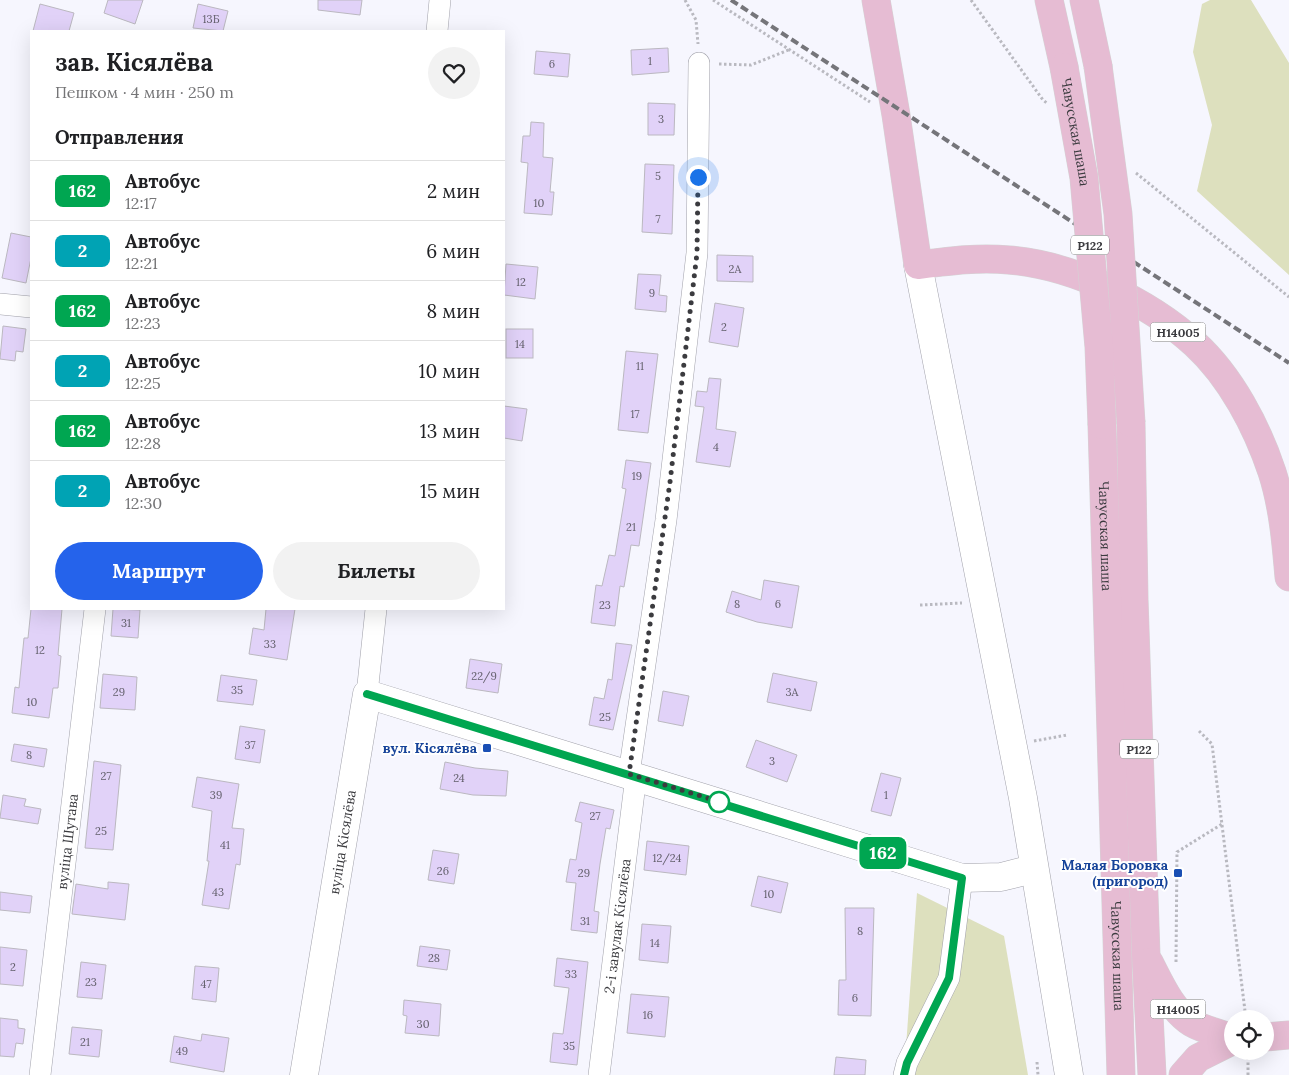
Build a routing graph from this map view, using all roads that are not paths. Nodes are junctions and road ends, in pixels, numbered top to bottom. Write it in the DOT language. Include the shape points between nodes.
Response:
graph roads {
  1 [pos="440,0"];
  2 [pos="876,0"];
  3 [pos="1049,0"];
  4 [pos="1084,0"];
  5 [pos="436,30"];
  6 [pos="699,63"];
  7 [pos="918,265"];
  8 [pos="0,304"];
  9 [pos="30,307"];
  10 [pos="1289,576"];
  11 [pos="95,610"];
  12 [pos="376,610"];
  13 [pos="367,694"];
  14 [pos="632,775"];
  15 [pos="1033,870"];
  16 [pos="962,878"];
  17 [pos="1146,955"];
  18 [pos="1289,1035"];
  19 [pos="1274,1036"];
  20 [pos="1224,1037"];
  21 [pos="1224,1044"];
  22 [pos="40,1075"];
  23 [pos="304,1075"];
  24 [pos="599,1075"];
  25 [pos="904,1075"];
  26 [pos="1069,1075"];
  27 [pos="1121,1075"];
  28 [pos="1152,1075"];
  29 [pos="1182,1075"];
  1 -- 5 [label="street"];
  2 -- 7 [label="main road"];
  3 -- 27 [label="main road, Чавусская шаша / Р122, bridge" via="1084,178 1099,348"];
  4 -- 17 [label="main road, Чавусская шаша / Р122, bridge" via="1098,66 1118,214 1131,423"];
  6 -- 14 [label="street, 2-і завулак Кісялёва" via="697,253"];
  7 -- 10 [label="main road, Н14005" via="964,259 1009,260 1054,268 1104,285 1152,313 1195,344 1227,382 1252,422 1273,473"];
  7 -- 15 [label="street" via="1023,798"];
  8 -- 9 [label="street"];
  11 -- 22 [label="street, вуліца Шутава"];
  12 -- 13 [label="street, вуліца Кісялёва"];
  13 -- 14 [label="street"];
  13 -- 23 [label="street, вуліца Кісялёва"];
  14 -- 16 [label="street"];
  14 -- 24 [label="street, 2-і завулак Кісялёва"];
  15 -- 16 [label="street" via="1001,877"];
  15 -- 26 [label="street"];
  16 -- 25 [label="street" via="949,978"];
  17 -- 20 [label="main road, Н14005" via="1164,990 1181,1013 1192,1023"];
  17 -- 28 [label="main road, Чавусская шаша / Р122"];
  18 -- 19 [label="main road"];
  21 -- 29 [label="main road, Н14005" via="1198,1058"];
}
